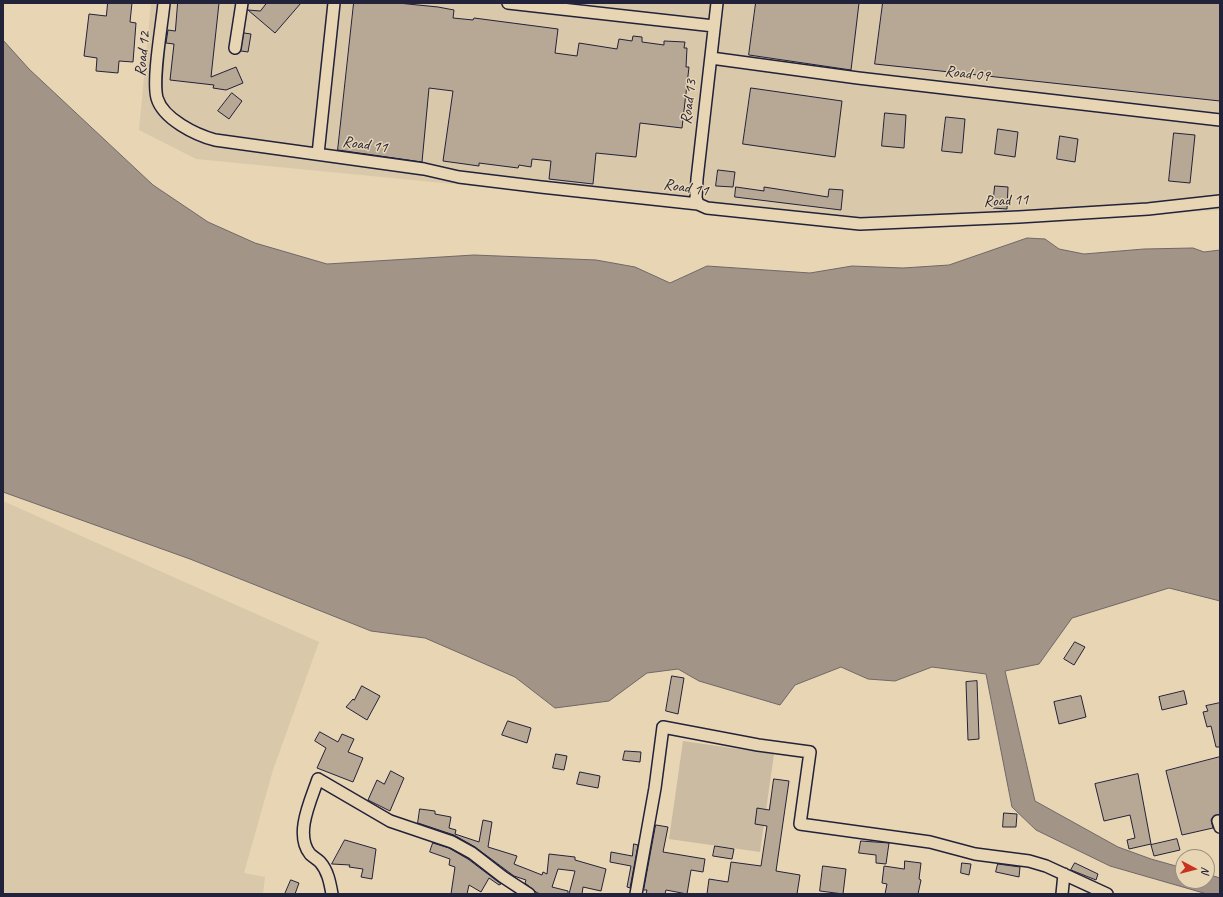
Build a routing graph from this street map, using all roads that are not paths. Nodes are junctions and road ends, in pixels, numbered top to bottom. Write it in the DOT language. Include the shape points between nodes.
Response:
graph roads {
  1 [pos="164,3"];
  2 [pos="242,3"];
  3 [pos="334,3"];
  4 [pos="508,3"];
  5 [pos="716,3"];
  6 [pos="714,26"];
  7 [pos="235,48"];
  8 [pos="711,58"];
  9 [pos="161,107"];
  10 [pos="1220,120"];
  11 [pos="318,154"];
  12 [pos="1220,201"];
  13 [pos="698,204"];
  14 [pos="1064,874"];
  15 [pos="332,894"];
  16 [pos="529,894"];
  17 [pos="636,894"];
  18 [pos="1062,894"];
  19 [pos="1107,894"];
  1 -- 9 [label="street, Road 12" via="156,83 157,98"];
  2 -- 7 [label="street"];
  3 -- 11 [label="street"];
  4 -- 6 [label="street"];
  5 -- 6 [label="street, Road 13"];
  6 -- 8 [label="street, Road 13"];
  8 -- 10 [label="street, Road 09" via="858,78"];
  8 -- 13 [label="street, Road 13" via="697,179"];
  9 -- 11 [label="street, Road 11" via="199,136"];
  11 -- 13 [label="street, Road 11" via="489,181"];
  12 -- 13 [label="street, Road 11" via="1148,209 860,224 707,208"];
  14 -- 17 [label="street" via="1029,861 975,854 930,842 800,824 810,752 663,727"];
  14 -- 18 [label="street"];
  14 -- 19 [label="street"];
  15 -- 16 [label="street" via="329,878 321,863 310,853 304,837 306,818 318,779 390,821 452,842 472,852"];
}
